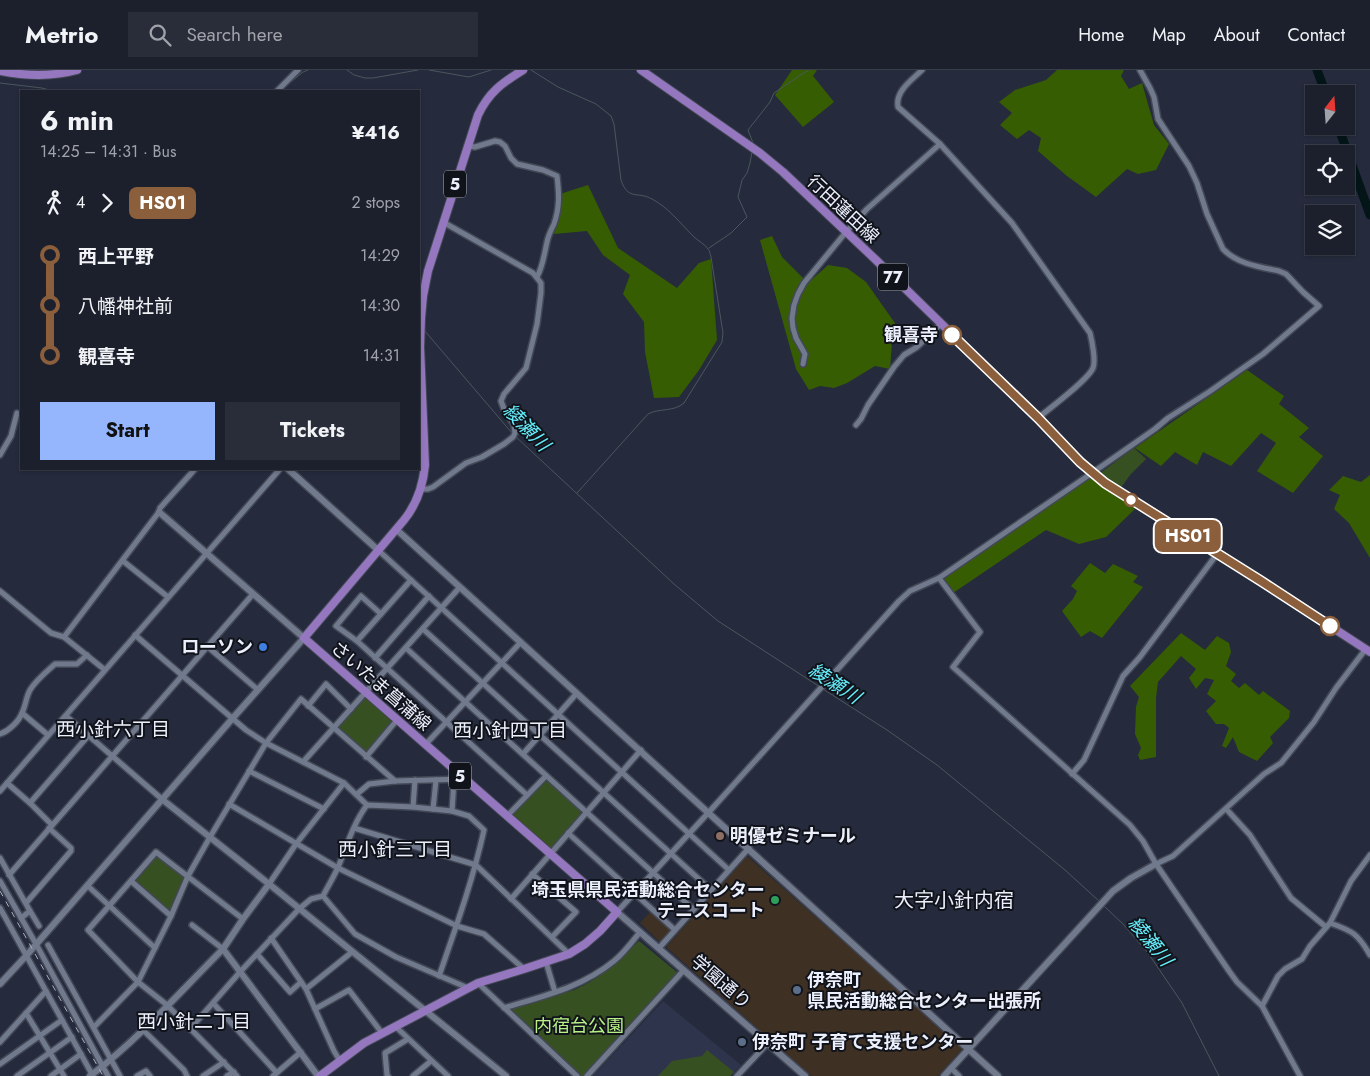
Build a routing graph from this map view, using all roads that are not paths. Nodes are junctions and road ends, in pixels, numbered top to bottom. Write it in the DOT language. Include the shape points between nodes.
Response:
graph roads {
  1 [pos="77,70"];
  2 [pos="298,70"];
  3 [pos="523,70"];
  4 [pos="641,70"];
  5 [pos="922,70"];
  6 [pos="1140,70"];
  7 [pos="0,71"];
  8 [pos="278,90"];
  9 [pos="940,144"];
  10 [pos="468,146"];
  11 [pos="444,222"];
  12 [pos="846,232"];
  13 [pos="537,277"];
  14 [pos="941,324"];
  15 [pos="420,344"];
  16 [pos="802,364"];
  17 [pos="17,413"];
  18 [pos="1038,418"];
  19 [pos="856,425"];
  20 [pos="422,452"];
  21 [pos="0,454"];
  22 [pos="192,470"];
  23 [pos="279,470"];
  24 [pos="289,470"];
  25 [pos="1092,473"];
  26 [pos="421,489"];
  27 [pos="159,512"];
  28 [pos="397,530"];
  29 [pos="378,550"];
  30 [pos="206,553"];
  31 [pos="1217,554"];
  32 [pos="123,561"];
  33 [pos="939,578"];
  34 [pos="411,580"];
  35 [pos="460,587"];
  36 [pos="0,591"];
  37 [pos="253,594"];
  38 [pos="429,596"];
  39 [pos="168,597"];
  40 [pos="442,608"];
  41 [pos="381,614"];
  42 [pos="423,629"];
  43 [pos="135,635"];
  44 [pos="64,637"];
  45 [pos="304,638"];
  46 [pos="357,641"];
  47 [pos="521,642"];
  48 [pos="208,646"];
  49 [pos="406,648"];
  50 [pos="1368,651"];
  51 [pos="86,655"];
  52 [pos="375,658"];
  53 [pos="502,662"];
  54 [pos="387,669"];
  55 [pos="105,670"];
  56 [pos="183,675"];
  57 [pos="483,683"];
  58 [pos="258,690"];
  59 [pos="366,693"];
  60 [pos="577,693"];
  61 [pos="465,702"];
  62 [pos="308,706"];
  63 [pos="351,709"];
  64 [pos="22,713"];
  65 [pos="558,714"];
  66 [pos="66,716"];
  67 [pos="232,719"];
  68 [pos="397,720"];
  69 [pos="446,722"];
  70 [pos="333,728"];
  71 [pos="0,734"];
  72 [pos="48,735"];
  73 [pos="540,735"];
  74 [pos="88,736"];
  75 [pos="266,743"];
  76 [pos="425,745"];
  77 [pos="641,750"];
  78 [pos="522,754"];
  79 [pos="112,756"];
  80 [pos="366,757"];
  81 [pos="303,762"];
  82 [pos="249,771"];
  83 [pos="622,772"];
  84 [pos="1072,774"];
  85 [pos="546,776"];
  86 [pos="464,779"];
  87 [pos="415,780"];
  88 [pos="436,780"];
  89 [pos="454,780"];
  90 [pos="395,781"];
  91 [pos="7,783"];
  92 [pos="344,783"];
  93 [pos="0,791"];
  94 [pos="604,793"];
  95 [pos="357,794"];
  96 [pos="527,795"];
  97 [pos="163,800"];
  98 [pos="30,803"];
  99 [pos="230,804"];
  100 [pos="367,805"];
  101 [pos="413,807"];
  102 [pos="324,809"];
  103 [pos="434,809"];
  104 [pos="1226,809"];
  105 [pos="452,811"];
  106 [pos="586,812"];
  107 [pos="709,812"];
  108 [pos="507,816"];
  109 [pos="51,826"];
  110 [pos="354,828"];
  111 [pos="568,833"];
  112 [pos="689,833"];
  113 [pos="210,836"];
  114 [pos="296,844"];
  115 [pos="748,848"];
  116 [pos="550,854"];
  117 [pos="670,854"];
  118 [pos="1370,855"];
  119 [pos="0,858"];
  120 [pos="1156,864"];
  121 [pos="476,865"];
  122 [pos="338,868"];
  123 [pos="729,870"];
  124 [pos="653,873"];
  125 [pos="532,874"];
  126 [pos="9,875"];
  127 [pos="188,876"];
  128 [pos="0,881"];
  129 [pos="131,881"];
  130 [pos="269,884"];
  131 [pos="88,886"];
  132 [pos="711,890"];
  133 [pos="634,893"];
  134 [pos="322,896"];
  135 [pos="511,898"];
  136 [pos="26,903"];
  137 [pos="109,906"];
  138 [pos="0,908"];
  139 [pos="299,909"];
  140 [pos="693,909"];
  141 [pos="30,911"];
  142 [pos="617,912"];
  143 [pos="171,916"];
  144 [pos="21,918"];
  145 [pos="243,919"];
  146 [pos="1330,923"];
  147 [pos="192,925"];
  148 [pos="39,926"];
  149 [pos="457,926"];
  150 [pos="1326,928"];
  151 [pos="675,930"];
  152 [pos="640,932"];
  153 [pos="552,937"];
  154 [pos="272,938"];
  155 [pos="36,944"];
  156 [pos="48,945"];
  157 [pos="155,948"];
  158 [pos="659,948"];
  159 [pos="223,949"];
  160 [pos="352,952"];
  161 [pos="257,954"];
  162 [pos="569,954"];
  163 [pos="1370,954"];
  164 [pos="26,956"];
  165 [pos="546,962"];
  166 [pos="524,969"];
  167 [pos="684,970"];
  168 [pos="240,972"];
  169 [pos="439,976"];
  170 [pos="138,982"];
  171 [pos="301,982"];
  172 [pos="478,983"];
  173 [pos="0,984"];
  174 [pos="468,988"];
  175 [pos="306,989"];
  176 [pos="46,991"];
  177 [pos="555,992"];
  178 [pos="213,1003"];
  179 [pos="167,1005"];
  180 [pos="1262,1006"];
  181 [pos="504,1008"];
  182 [pos="315,1009"];
  183 [pos="425,1010"];
  184 [pos="26,1013"];
  185 [pos="62,1020"];
  186 [pos="395,1026"];
  187 [pos="94,1027"];
  188 [pos="190,1029"];
  189 [pos="143,1030"];
  190 [pos="382,1033"];
  191 [pos="40,1035"];
  192 [pos="72,1037"];
  193 [pos="99,1037"];
  194 [pos="408,1039"];
  195 [pos="0,1042"];
  196 [pos="90,1043"];
  197 [pos="768,1043"];
  198 [pos="969,1049"];
  199 [pos="50,1052"];
  200 [pos="301,1052"];
  201 [pos="81,1054"];
  202 [pos="112,1060"];
  203 [pos="340,1060"];
  204 [pos="431,1061"];
  205 [pos="224,1062"];
  206 [pos="0,1064"];
  207 [pos="102,1066"];
  208 [pos="951,1068"];
  209 [pos="60,1070"];
  210 [pos="235,1074"];
  211 [pos="275,1074"];
  212 [pos="92,1075"];
  213 [pos="17,1076"];
  214 [pos="52,1076"];
  215 [pos="64,1076"];
  216 [pos="108,1076"];
  217 [pos="120,1076"];
  218 [pos="137,1076"];
  219 [pos="150,1076"];
  220 [pos="187,1076"];
  221 [pos="203,1076"];
  222 [pos="227,1076"];
  223 [pos="319,1076"];
  224 [pos="388,1076"];
  225 [pos="413,1076"];
  226 [pos="448,1076"];
  227 [pos="506,1076"];
  228 [pos="578,1076"];
  229 [pos="587,1076"];
  230 [pos="737,1076"];
  231 [pos="804,1076"];
  232 [pos="944,1076"];
  233 [pos="959,1076"];
  234 [pos="998,1076"];
  235 [pos="1300,1076"];
  1 -- 7 [label="main road" via="32,76"];
  2 -- 8 [label="street"];
  3 -- 10 [label="main road, 5" via="487,99"];
  4 -- 12 [label="main road, 行田蓮田線 / 77" via="760,153"];
  5 -- 9 [label="street" via="900,93 898,107"];
  6 -- 25 [label="street" via="1152,93 1158,119 1189,166 1224,248 1237,260 1286,274 1319,306 1263,354"];
  9 -- 12 [label="street"];
  9 -- 18 [label="street" via="1012,223 1090,333 1094,367 1087,377"];
  10 -- 11 [label="main road, 5"];
  10 -- 13 [label="street" via="500,142 517,164 558,176 559,203 542,269"];
  11 -- 13 [label="street"];
  11 -- 15 [label="main road, 5" via="425,284"];
  12 -- 14 [label="main road, 行田蓮田線 / 77"];
  12 -- 16 [label="street" via="804,283 794,305 793,328 805,354"];
  13 -- 26 [label="street" via="541,293 530,356 526,368 502,401 514,425 513,437 428,489"];
  14 -- 18 [label="main road, 行田蓮田線 / 77"];
  14 -- 19 [label="street" via="904,355"];
  15 -- 20 [label="main road, 5"];
  17 -- 21 [label="street" via="11,436"];
  18 -- 25 [label="main road, 行田蓮田線 / 77"];
  20 -- 26 [label="main road, 5" via="424,473"];
  22 -- 27 [label="street"];
  23 -- 30 [label="street"];
  24 -- 29 [label="street"];
  25 -- 31 [label="main road, 行田蓮田線 / 77"];
  25 -- 33 [label="street"];
  26 -- 28 [label="main road, 5" via="410,513"];
  27 -- 30 [label="street"];
  27 -- 32 [label="street"];
  28 -- 29 [label="main road, 5"];
  28 -- 35 [label="street"];
  29 -- 34 [label="street"];
  29 -- 45 [label="main road, 5"];
  30 -- 37 [label="street"];
  30 -- 39 [label="street"];
  31 -- 50 [label="main road, 行田蓮田線 / 77"];
  31 -- 84 [label="street" via="1123,676 1084,760"];
  32 -- 39 [label="street"];
  32 -- 44 [label="street"];
  33 -- 84 [label="street" via="980,632 953,667"];
  33 -- 107 [label="street" via="910,591 892,607"];
  34 -- 38 [label="street"];
  34 -- 41 [label="street"];
  35 -- 40 [label="street"];
  35 -- 47 [label="street"];
  36 -- 44 [label="street" via="51,633"];
  37 -- 45 [label="street"];
  37 -- 48 [label="street"];
  38 -- 40 [label="street"];
  38 -- 52 [label="street"];
  39 -- 43 [label="street"];
  40 -- 42 [label="street"];
  40 -- 53 [label="street"];
  41 -- 46 [label="street"];
  41 -- 46 [label="street" via="361,596 336,626"];
  42 -- 49 [label="street"];
  42 -- 57 [label="street"];
  43 -- 55 [label="street"];
  43 -- 56 [label="street"];
  44 -- 51 [label="street"];
  45 -- 58 [label="street"];
  45 -- 59 [label="main road, さいたま菖蒲線 / 5"];
  46 -- 52 [label="street"];
  47 -- 53 [label="street"];
  47 -- 60 [label="street"];
  48 -- 56 [label="street"];
  48 -- 58 [label="street"];
  49 -- 54 [label="street"];
  49 -- 61 [label="street"];
  50 -- 104 [label="street" via="1281,762"];
  51 -- 55 [label="street"];
  51 -- 64 [label="street" via="77,664 55,664 35,682 28,692"];
  52 -- 54 [label="street"];
  53 -- 57 [label="street"];
  53 -- 65 [label="street"];
  54 -- 59 [label="street"];
  54 -- 69 [label="street"];
  55 -- 66 [label="street"];
  56 -- 67 [label="street"];
  56 -- 79 [label="street"];
  57 -- 61 [label="street"];
  57 -- 73 [label="street"];
  58 -- 67 [label="street"];
  59 -- 63 [label="street"];
  59 -- 68 [label="main road, さいたま菖蒲線 / 5"];
  60 -- 65 [label="street"];
  60 -- 77 [label="street"];
  61 -- 69 [label="street"];
  61 -- 78 [label="street"];
  62 -- 63 [label="street" via="326,684"];
  62 -- 70 [label="street"];
  62 -- 75 [label="street" via="301,699"];
  63 -- 70 [label="street"];
  64 -- 71 [label="street" via="18,721"];
  64 -- 72 [label="street"];
  65 -- 73 [label="street"];
  65 -- 83 [label="street"];
  66 -- 72 [label="street"];
  66 -- 74 [label="street"];
  67 -- 75 [label="street"];
  67 -- 97 [label="street"];
  68 -- 76 [label="main road, さいたま菖蒲線 / 5"];
  68 -- 80 [label="street"];
  69 -- 76 [label="street"];
  69 -- 96 [label="street"];
  70 -- 80 [label="street"];
  70 -- 81 [label="street"];
  72 -- 91 [label="street"];
  73 -- 78 [label="street"];
  73 -- 94 [label="street"];
  74 -- 79 [label="street"];
  74 -- 98 [label="street"];
  75 -- 81 [label="street"];
  75 -- 82 [label="street"];
  76 -- 86 [label="main road, さいたま菖蒲線 / 5"];
  77 -- 83 [label="street"];
  77 -- 107 [label="street"];
  78 -- 85 [label="street"];
  79 -- 97 [label="street"];
  79 -- 109 [label="street"];
  80 -- 90 [label="street"];
  81 -- 92 [label="street"];
  82 -- 99 [label="street"];
  82 -- 102 [label="street"];
  83 -- 94 [label="street"];
  83 -- 112 [label="street"];
  84 -- 120 [label="street" via="1130,825"];
  85 -- 96 [label="street"];
  85 -- 106 [label="street"];
  86 -- 89 [label="street"];
  86 -- 108 [label="main road, さいたま菖蒲線 / 5"];
  87 -- 88 [label="street"];
  87 -- 90 [label="street"];
  87 -- 101 [label="street"];
  88 -- 89 [label="street"];
  88 -- 103 [label="street"];
  89 -- 105 [label="street"];
  90 -- 95 [label="street" via="369,784"];
  91 -- 93 [label="street"];
  91 -- 98 [label="street"];
  92 -- 95 [label="street"];
  92 -- 102 [label="street"];
  94 -- 106 [label="street"];
  94 -- 117 [label="street"];
  95 -- 100 [label="street"];
  96 -- 108 [label="street"];
  97 -- 113 [label="street"];
  97 -- 131 [label="street"];
  98 -- 109 [label="street"];
  99 -- 113 [label="street"];
  99 -- 114 [label="street"];
  100 -- 101 [label="street"];
  100 -- 110 [label="street"];
  101 -- 103 [label="street"];
  102 -- 114 [label="street"];
  103 -- 105 [label="street"];
  104 -- 120 [label="street" via="1173,856"];
  104 -- 150 [label="street" via="1250,835 1291,898"];
  105 -- 121 [label="street" via="470,816 484,830"];
  106 -- 111 [label="street"];
  106 -- 124 [label="street"];
  107 -- 112 [label="street"];
  107 -- 115 [label="street"];
  108 -- 116 [label="main road, さいたま菖蒲線 / 5"];
  109 -- 126 [label="street"];
  109 -- 136 [label="street" via="71,851"];
  110 -- 121 [label="street"];
  110 -- 122 [label="street"];
  111 -- 116 [label="street"];
  111 -- 133 [label="street"];
  112 -- 117 [label="street"];
  112 -- 123 [label="street"];
  113 -- 127 [label="street"];
  113 -- 130 [label="street"];
  114 -- 122 [label="street"];
  114 -- 130 [label="street"];
  115 -- 123 [label="street"];
  115 -- 198 [label="street"];
  116 -- 125 [label="street"];
  116 -- 142 [label="main road, さいたま菖蒲線 / 5"];
  117 -- 124 [label="street"];
  117 -- 132 [label="street"];
  118 -- 146 [label="street" via="1351,881"];
  119 -- 126 [label="street"];
  120 -- 180 [label="street" via="1237,982"];
  120 -- 198 [label="street" via="1112,891"];
  121 -- 135 [label="street"];
  121 -- 149 [label="street"];
  122 -- 134 [label="street"];
  122 -- 149 [label="street"];
  123 -- 132 [label="street"];
  124 -- 133 [label="street"];
  124 -- 140 [label="street"];
  125 -- 135 [label="street"];
  125 -- 153 [label="street" via="576,912"];
  126 -- 136 [label="street"];
  127 -- 129 [label="street" via="156,852"];
  127 -- 143 [label="street"];
  127 -- 145 [label="street"];
  128 -- 144 [label="street"];
  129 -- 137 [label="street"];
  129 -- 143 [label="street"];
  130 -- 139 [label="street"];
  130 -- 145 [label="street"];
  131 -- 137 [label="street"];
  131 -- 155 [label="street"];
  132 -- 140 [label="street"];
  133 -- 142 [label="street"];
  133 -- 151 [label="street"];
  134 -- 139 [label="street"];
  134 -- 169 [label="street" via="354,934"];
  135 -- 153 [label="street"];
  136 -- 141 [label="street"];
  137 -- 157 [label="street"];
  137 -- 170 [label="street" via="88,930"];
  138 -- 164 [label="street"];
  139 -- 154 [label="street"];
  139 -- 160 [label="street"];
  140 -- 151 [label="street"];
  141 -- 144 [label="street"];
  141 -- 148 [label="street"];
  142 -- 152 [label="street, 学園通り"];
  142 -- 162 [label="main road" via="600,931"];
  143 -- 157 [label="street"];
  144 -- 155 [label="street"];
  145 -- 159 [label="street"];
  146 -- 150 [label="street"];
  146 -- 163 [label="street" via="1357,935"];
  147 -- 159 [label="street"];
  149 -- 166 [label="street" via="484,934"];
  149 -- 169 [label="street"];
  150 -- 180 [label="street" via="1302,959 1278,976"];
  151 -- 158 [label="street"];
  152 -- 158 [label="street, 学園通り"];
  152 -- 177 [label="street" via="600,971 574,986"];
  153 -- 162 [label="street"];
  154 -- 161 [label="street"];
  154 -- 171 [label="street"];
  155 -- 164 [label="street"];
  155 -- 196 [label="street"];
  156 -- 187 [label="street"];
  157 -- 170 [label="street"];
  158 -- 167 [label="street, 学園通り"];
  159 -- 168 [label="street"];
  159 -- 179 [label="street"];
  160 -- 175 [label="street"];
  160 -- 183 [label="street"];
  161 -- 168 [label="street"];
  161 -- 171 [label="street" via="290,992"];
  162 -- 165 [label="main road"];
  164 -- 173 [label="street"];
  164 -- 176 [label="street"];
  165 -- 166 [label="main road"];
  165 -- 177 [label="street"];
  166 -- 172 [label="main road"];
  167 -- 197 [label="street, 学園通り"];
  167 -- 229 [label="street"];
  168 -- 178 [label="street"];
  168 -- 200 [label="street"];
  169 -- 174 [label="street"];
  170 -- 179 [label="street"];
  170 -- 187 [label="street"];
  171 -- 175 [label="street"];
  172 -- 174 [label="main road"];
  172 -- 181 [label="street"];
  174 -- 183 [label="main road"];
  175 -- 182 [label="street"];
  176 -- 184 [label="street"];
  176 -- 185 [label="street"];
  177 -- 181 [label="street"];
  178 -- 188 [label="street"];
  178 -- 211 [label="street"];
  179 -- 188 [label="street"];
  179 -- 189 [label="street"];
  180 -- 235 [label="street"];
  181 -- 228 [label="street"];
  182 -- 190 [label="street" via="349,990"];
  182 -- 203 [label="street"];
  183 -- 186 [label="main road"];
  183 -- 227 [label="street"];
  184 -- 191 [label="street"];
  184 -- 195 [label="street"];
  185 -- 191 [label="street"];
  185 -- 192 [label="street"];
  186 -- 190 [label="main road"];
  186 -- 194 [label="street"];
  187 -- 193 [label="street"];
  188 -- 205 [label="street"];
  189 -- 202 [label="street"];
  189 -- 220 [label="street"];
  190 -- 203 [label="main road"];
  191 -- 199 [label="street"];
  191 -- 206 [label="street"];
  192 -- 199 [label="street"];
  192 -- 201 [label="street"];
  193 -- 196 [label="street"];
  193 -- 202 [label="street"];
  194 -- 204 [label="street"];
  194 -- 224 [label="street" via="385,1053"];
  196 -- 207 [label="street"];
  197 -- 230 [label="street"];
  197 -- 231 [label="street, 学園通り"];
  198 -- 208 [label="street"];
  198 -- 234 [label="street"];
  199 -- 209 [label="street"];
  199 -- 213 [label="street"];
  200 -- 211 [label="street"];
  200 -- 223 [label="street"];
  201 -- 209 [label="street"];
  201 -- 212 [label="street"];
  202 -- 207 [label="street"];
  202 -- 217 [label="street"];
  203 -- 223 [label="main road"];
  204 -- 225 [label="street"];
  204 -- 226 [label="street"];
  205 -- 210 [label="street"];
  205 -- 221 [label="street"];
  207 -- 212 [label="street"];
  207 -- 216 [label="street"];
  208 -- 232 [label="street"];
  208 -- 233 [label="street"];
  209 -- 214 [label="street"];
  209 -- 215 [label="street"];
  210 -- 222 [label="street"];
  218 -- 219 [label="street" via="146,1071"];
}
